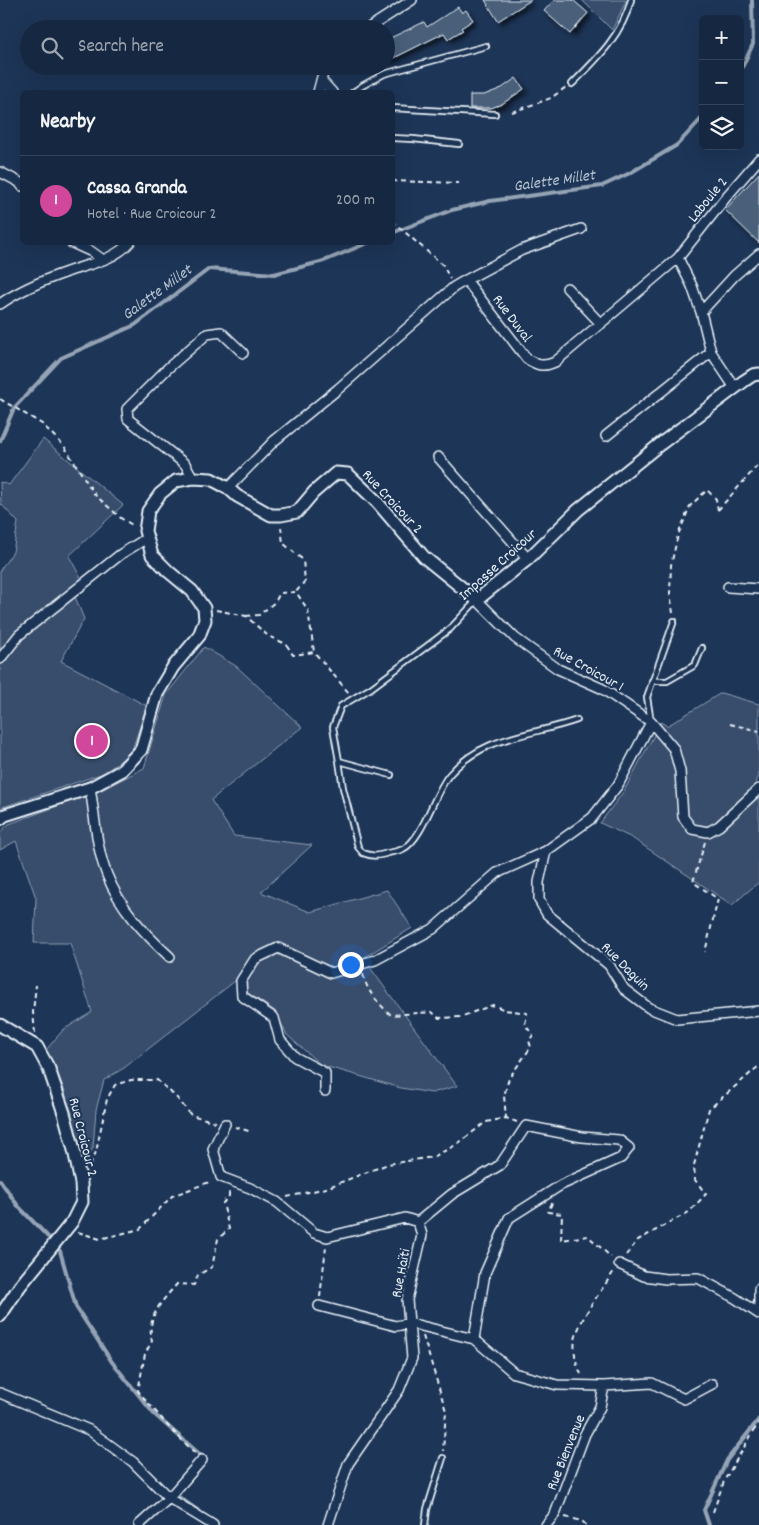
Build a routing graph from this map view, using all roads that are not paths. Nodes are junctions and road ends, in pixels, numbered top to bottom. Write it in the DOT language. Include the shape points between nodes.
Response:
graph roads {
  1 [pos="412,0"];
  2 [pos="630,0"];
  3 [pos="381,20"];
  4 [pos="486,46"];
  5 [pos="395,71"];
  6 [pos="322,75"];
  7 [pos="382,75"];
  8 [pos="320,80"];
  9 [pos="572,84"];
  10 [pos="318,90"];
  11 [pos="330,90"];
  12 [pos="356,90"];
  13 [pos="395,108"];
  14 [pos="494,114"];
  15 [pos="395,138"];
  16 [pos="460,144"];
  17 [pos="759,159"];
  18 [pos="0,172"];
  19 [pos="20,183"];
  20 [pos="581,229"];
  21 [pos="77,245"];
  22 [pos="128,245"];
  23 [pos="759,254"];
  24 [pos="678,258"];
  25 [pos="103,260"];
  26 [pos="466,280"];
  27 [pos="567,288"];
  28 [pos="0,304"];
  29 [pos="701,312"];
  30 [pos="601,324"];
  31 [pos="711,352"];
  32 [pos="243,354"];
  33 [pos="757,373"];
  34 [pos="735,388"];
  35 [pos="606,436"];
  36 [pos="438,457"];
  37 [pos="193,478"];
  38 [pos="228,488"];
  39 [pos="146,535"];
  40 [pos="528,559"];
  41 [pos="728,587"];
  42 [pos="759,589"];
  43 [pos="477,600"];
  44 [pos="674,621"];
  45 [pos="702,648"];
  46 [pos="0,659"];
  47 [pos="652,681"];
  48 [pos="577,720"];
  49 [pos="652,722"];
  50 [pos="338,761"];
  51 [pos="391,775"];
  52 [pos="90,788"];
  53 [pos="759,789"];
  54 [pos="0,820"];
  55 [pos="546,851"];
  56 [pos="170,957"];
  57 [pos="759,1011"];
  58 [pos="0,1025"];
  59 [pos="325,1091"];
  60 [pos="225,1124"];
  61 [pos="418,1222"];
  62 [pos="619,1264"];
  63 [pos="759,1289"];
  64 [pos="319,1306"];
  65 [pos="759,1308"];
  66 [pos="759,1314"];
  67 [pos="0,1316"];
  68 [pos="409,1323"];
  69 [pos="474,1339"];
  70 [pos="712,1384"];
  71 [pos="604,1386"];
  72 [pos="0,1393"];
  73 [pos="443,1458"];
  74 [pos="202,1460"];
  75 [pos="170,1498"];
  76 [pos="139,1525"];
  77 [pos="213,1525"];
  78 [pos="328,1525"];
  79 [pos="425,1525"];
  80 [pos="546,1525"];
  1 -- 3 [label="street"];
  2 -- 9 [label="lane" via="622,26 611,42"];
  4 -- 5 [label="lane"];
  6 -- 8 [label="street"];
  7 -- 12 [label="lane"];
  8 -- 10 [label="street"];
  8 -- 11 [label="street"];
  13 -- 14 [label="lane"];
  15 -- 16 [label="lane"];
  17 -- 24 [label="street, Laboule 2"];
  18 -- 19 [label="street"];
  20 -- 26 [label="street" via="522,250"];
  21 -- 25 [label="street"];
  22 -- 25 [label="street"];
  23 -- 29 [label="street"];
  24 -- 29 [label="street"];
  24 -- 30 [label="street, Rue Duval"];
  25 -- 28 [label="street" via="29,288"];
  26 -- 30 [label="street, Rue Duval" via="527,359 537,365 556,362"];
  26 -- 38 [label="street" via="274,441"];
  27 -- 30 [label="street"];
  29 -- 31 [label="street"];
  31 -- 34 [label="street"];
  31 -- 35 [label="street"];
  32 -- 37 [label="street" via="221,332 207,334 127,409 128,419 186,464"];
  33 -- 34 [label="street, Impasse Croicour"];
  34 -- 40 [label="street, Impasse Croicour" via="578,510"];
  36 -- 40 [label="street"];
  37 -- 38 [label="street" via="211,479"];
  37 -- 39 [label="street" via="176,481 160,494 148,511"];
  38 -- 43 [label="street, Rue Croicour 2" via="271,515 280,516 297,512 336,474 348,474 424,557"];
  39 -- 46 [label="street" via="19,634"];
  39 -- 52 [label="street" via="152,555 192,591 204,608 204,620 199,636 173,667 157,694 141,750 121,771"];
  40 -- 43 [label="street, Impasse Croicour"];
  41 -- 42 [label="street"];
  43 -- 49 [label="street, Rue Croicour 1" via="515,638 558,669 603,689"];
  43 -- 50 [label="lane, Impasse Croicour" via="450,629 371,688 340,706 333,727"];
  44 -- 47 [label="lane"];
  45 -- 47 [label="lane" via="695,664 667,681"];
  47 -- 49 [label="lane" via="647,697"];
  48 -- 50 [label="lane, Impasse Croicour" via="505,738 471,755 450,774 415,838 404,848 377,856 363,854 358,847"];
  49 -- 53 [label="street, Rue Croicour 1" via="674,749 680,770 683,817 692,829 708,832 719,826"];
  49 -- 55 [label="street" via="618,785 592,818"];
  50 -- 51 [label="lane"];
  52 -- 54 [label="street" via="5,815"];
  52 -- 56 [label="street" via="107,876 145,935"];
  55 -- 57 [label="street, Rue Daguin" via="539,882 539,900 547,914 608,966 624,988 648,1008 677,1019"];
  55 -- 59 [label="street" via="497,873 433,928 375,960 331,973 278,948 255,958 242,981 242,996 274,1018 280,1040 295,1057 325,1073"];
  58 -- 67 [label="street, Rue Croicour 2" via="37,1047 49,1069 74,1150 82,1202 67,1228"];
  60 -- 61 [label="street" via="213,1149 225,1179 276,1202 314,1233 327,1238 405,1218"];
  61 -- 68 [label="street, Rue Haïti" via="422,1235 407,1300"];
  61 -- 69 [label="street" via="452,1194 500,1165 526,1126 582,1138 619,1140 629,1148 621,1158 561,1185 509,1218 485,1273"];
  62 -- 66 [label="street" via="644,1276 698,1278"];
  63 -- 65 [label="street"];
  64 -- 68 [label="street" via="396,1326"];
  68 -- 69 [label="street"];
  68 -- 78 [label="street, Rue Haïti" via="412,1358 399,1390 348,1464"];
  69 -- 71 [label="street" via="514,1373 557,1385"];
  70 -- 71 [label="street" via="684,1398 652,1383"];
  71 -- 80 [label="street, Rue Bienvenue" via="600,1407 585,1434 555,1514"];
  72 -- 75 [label="street" via="89,1430 133,1462"];
  73 -- 79 [label="lane"];
  74 -- 75 [label="street"];
  75 -- 76 [label="street"];
  75 -- 77 [label="street"];
}
